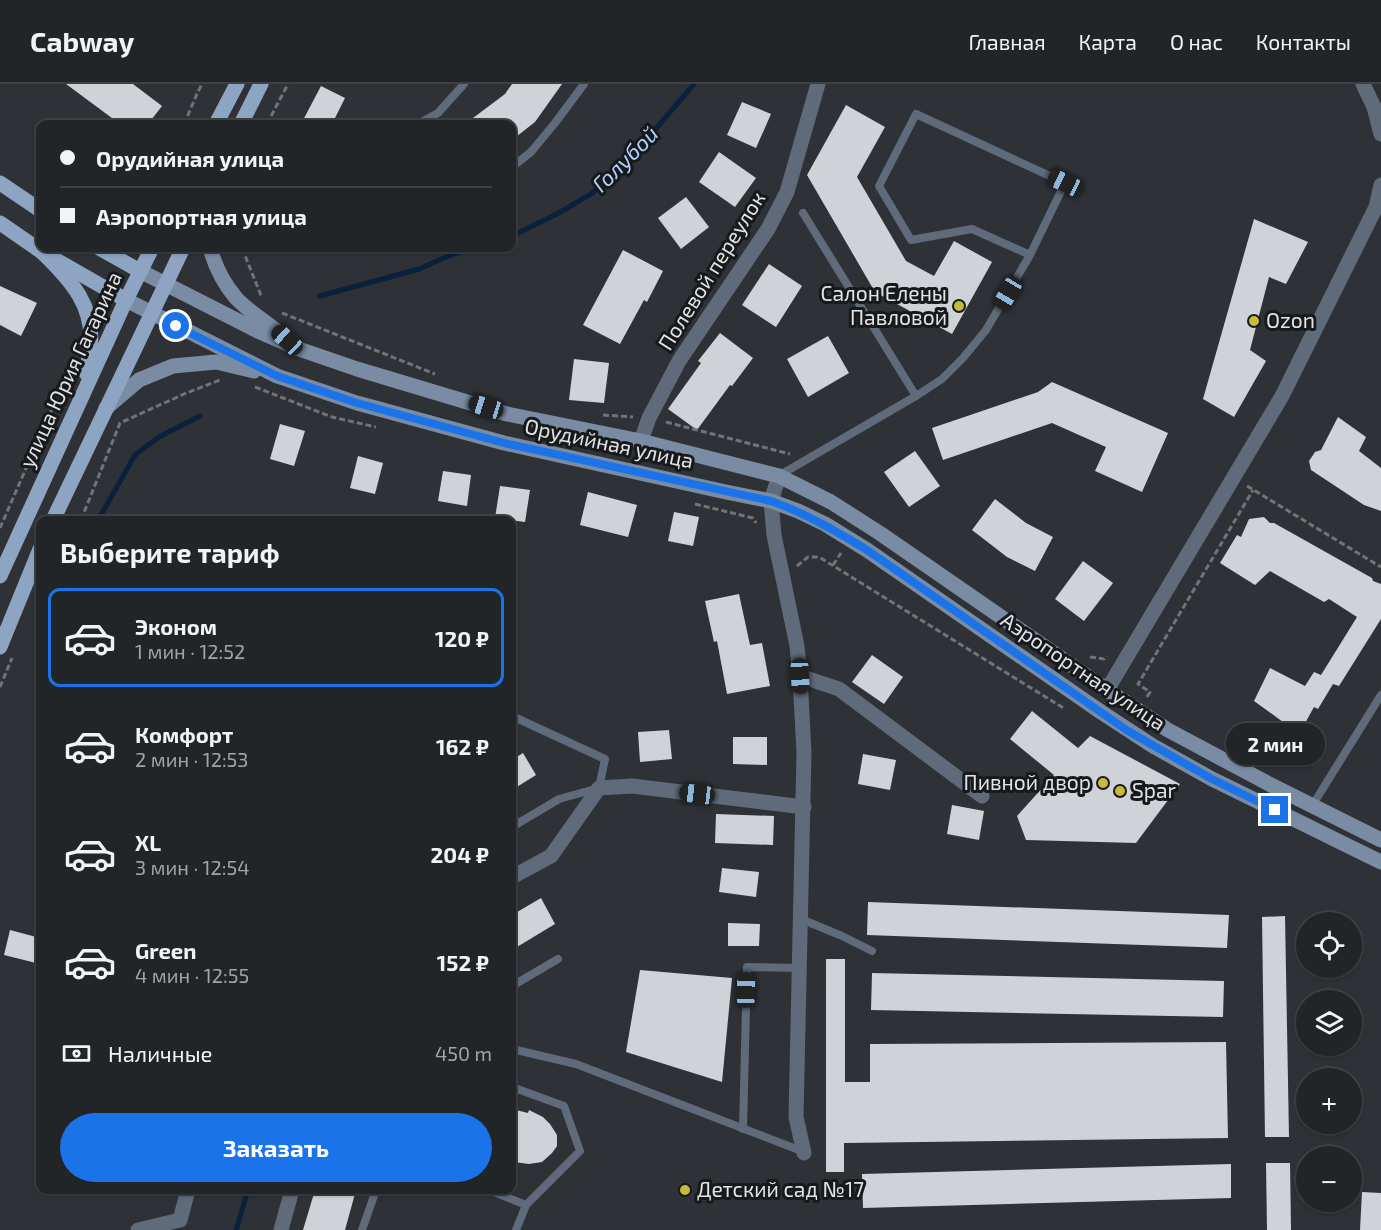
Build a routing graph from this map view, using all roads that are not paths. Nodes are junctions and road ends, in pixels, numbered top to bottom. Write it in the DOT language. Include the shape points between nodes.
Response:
graph roads {
  1 [pos="237,84"];
  2 [pos="261,84"];
  3 [pos="465,84"];
  4 [pos="584,84"];
  5 [pos="818,84"];
  6 [pos="1363,84"];
  7 [pos="218,120"];
  8 [pos="243,120"];
  9 [pos="425,120"];
  10 [pos="1381,134"];
  11 [pos="516,164"];
  12 [pos="1381,185"];
  13 [pos="4,186"];
  14 [pos="36,198"];
  15 [pos="36,207"];
  16 [pos="1378,208"];
  17 [pos="803,213"];
  18 [pos="0,223"];
  19 [pos="36,248"];
  20 [pos="42,252"];
  21 [pos="106,252"];
  22 [pos="150,252"];
  23 [pos="181,252"];
  24 [pos="211,252"];
  25 [pos="1030,255"];
  26 [pos="140,271"];
  27 [pos="166,284"];
  28 [pos="126,300"];
  29 [pos="151,314"];
  30 [pos="296,348"];
  31 [pos="277,376"];
  32 [pos="916,396"];
  33 [pos="81,399"];
  34 [pos="106,408"];
  35 [pos="641,441"];
  36 [pos="778,476"];
  37 [pos="771,501"];
  38 [pos="55,516"];
  39 [pos="36,559"];
  40 [pos="0,576"];
  41 [pos="0,647"];
  42 [pos="800,676"];
  43 [pos="1107,690"];
  44 [pos="1381,695"];
  45 [pos="516,718"];
  46 [pos="599,788"];
  47 [pos="982,796"];
  48 [pos="1312,806"];
  49 [pos="804,807"];
  50 [pos="516,825"];
  51 [pos="1381,840"];
  52 [pos="1381,862"];
  53 [pos="516,876"];
  54 [pos="801,919"];
  55 [pos="872,951"];
  56 [pos="558,959"];
  57 [pos="800,968"];
  58 [pos="516,984"];
  59 [pos="516,1050"];
  60 [pos="516,1088"];
  61 [pos="743,1129"];
  62 [pos="804,1153"];
  63 [pos="187,1194"];
  64 [pos="291,1194"];
  65 [pos="375,1194"];
  66 [pos="499,1194"];
  67 [pos="525,1205"];
  68 [pos="138,1230"];
  69 [pos="281,1230"];
  70 [pos="362,1230"];
  71 [pos="516,1230"];
  1 -- 7 [label="main road"];
  2 -- 8 [label="main road"];
  3 -- 9 [label="lane" via="438,113"];
  4 -- 11 [label="lane" via="531,152"];
  5 -- 35 [label="street, Полевой переулок" via="787,192 768,229 680,361"];
  6 -- 10 [label="street"];
  12 -- 16 [label="street"];
  13 -- 14 [label="main road"];
  13 -- 15 [label="main road"];
  16 -- 43 [label="street" via="1281,396"];
  17 -- 32 [label="lane"];
  18 -- 19 [label="main road"];
  20 -- 28 [label="main road"];
  20 -- 33 [label="main road" via="72,285 84,303 90,324 91,349"];
  21 -- 26 [label="main road"];
  22 -- 26 [label="main road, улица Юрия Гагарина"];
  23 -- 27 [label="main road"];
  24 -- 30 [label="main road" via="224,282 237,299"];
  25 -- 25 [label="lane" via="1065,183 916,114 879,186 911,240 972,229"];
  25 -- 32 [label="lane" via="986,330 942,379"];
  26 -- 27 [label="main road, Орудийная улица"];
  26 -- 28 [label="main road, улица Юрия Гагарина"];
  27 -- 29 [label="main road"];
  27 -- 30 [label="main road, Орудийная улица"];
  28 -- 29 [label="main road, Орудийная улица"];
  28 -- 33 [label="main road, улица Юрия Гагарина"];
  29 -- 31 [label="main road, Орудийная улица"];
  29 -- 34 [label="main road"];
  30 -- 35 [label="main road, Орудийная улица" via="507,414"];
  31 -- 34 [label="main road" via="216,363 173,366 139,380"];
  31 -- 37 [label="main road, Орудийная улица" via="357,403 504,443"];
  32 -- 36 [label="lane"];
  33 -- 40 [label="main road, улица Юрия Гагарина"];
  34 -- 38 [label="main road"];
  35 -- 36 [label="main road, Орудийная улица"];
  36 -- 37 [label="street"];
  36 -- 43 [label="main road, Аэропортная улица" via="831,502"];
  37 -- 42 [label="street"];
  37 -- 52 [label="main road, Аэропортная улица" via="825,524 867,550 1153,746"];
  39 -- 41 [label="main road"];
  42 -- 47 [label="street" via="839,688"];
  42 -- 49 [label="street"];
  43 -- 48 [label="main road, Аэропортная улица" via="1208,753"];
  44 -- 48 [label="lane"];
  45 -- 46 [label="lane" via="605,759"];
  46 -- 49 [label="street" via="632,786"];
  46 -- 50 [label="lane" via="559,799"];
  46 -- 53 [label="street" via="551,856"];
  48 -- 51 [label="main road, Аэропортная улица"];
  49 -- 54 [label="street"];
  54 -- 55 [label="lane"];
  54 -- 57 [label="street"];
  56 -- 58 [label="lane"];
  57 -- 61 [label="lane" via="747,967"];
  57 -- 62 [label="street" via="796,1117"];
  59 -- 61 [label="lane" via="576,1064"];
  60 -- 67 [label="lane" via="564,1106 580,1151"];
  61 -- 62 [label="lane"];
  63 -- 68 [label="street" via="180,1220"];
  64 -- 69 [label="street"];
  65 -- 70 [label="lane"];
  66 -- 67 [label="lane"];
  67 -- 71 [label="lane"];
}
